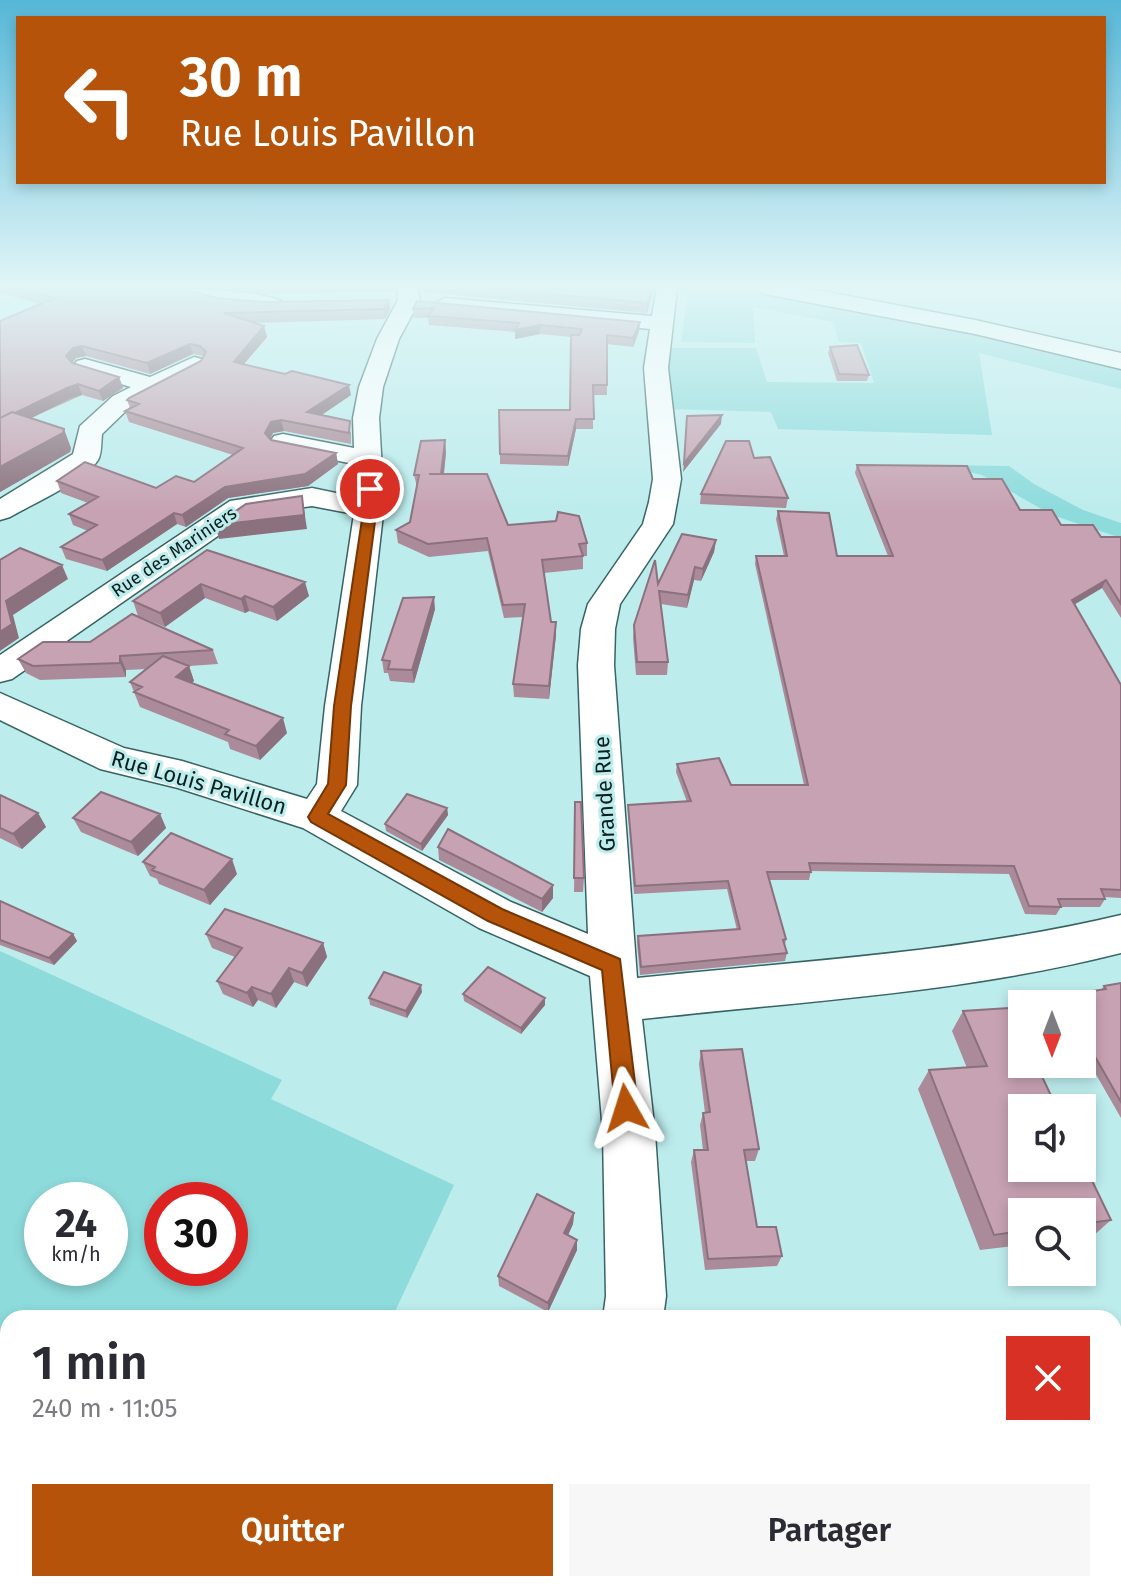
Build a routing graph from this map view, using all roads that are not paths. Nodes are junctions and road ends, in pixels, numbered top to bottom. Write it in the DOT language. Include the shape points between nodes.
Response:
graph roads {
  1 [pos="380,362"];
  2 [pos="657,362"];
  3 [pos="194,364"];
  4 [pos="85,366"];
  5 [pos="152,385"];
  6 [pos="283,442"];
  7 [pos="368,456"];
  8 [pos="370,506"];
  9 [pos="0,511"];
  10 [pos="0,671"];
  11 [pos="0,705"];
  12 [pos="317,817"];
  13 [pos="1121,934"];
  14 [pos="614,983"];
  15 [pos="634,1310"];
  1 -- 7 [label="street" via="366,418"];
  2 -- 14 [label="street, Grande Rue" via="667,479 663,502 658,524 604,604 598,629"];
  3 -- 5 [label="street"];
  4 -- 5 [label="street"];
  5 -- 9 [label="street" via="122,401 89,432 86,457"];
  6 -- 7 [label="street"];
  7 -- 8 [label="street"];
  8 -- 10 [label="street, Rue des Mariniers" via="312,497 240,507"];
  8 -- 12 [label="street" via="337,785"];
  11 -- 12 [label="street, Rue Louis Pavillon" via="114,759"];
  12 -- 14 [label="street, Rue Louis Pavillon"];
  13 -- 14 [label="street" via="1075,947 909,975"];
  14 -- 15 [label="street, Grande Rue" via="629,1133"];
}
